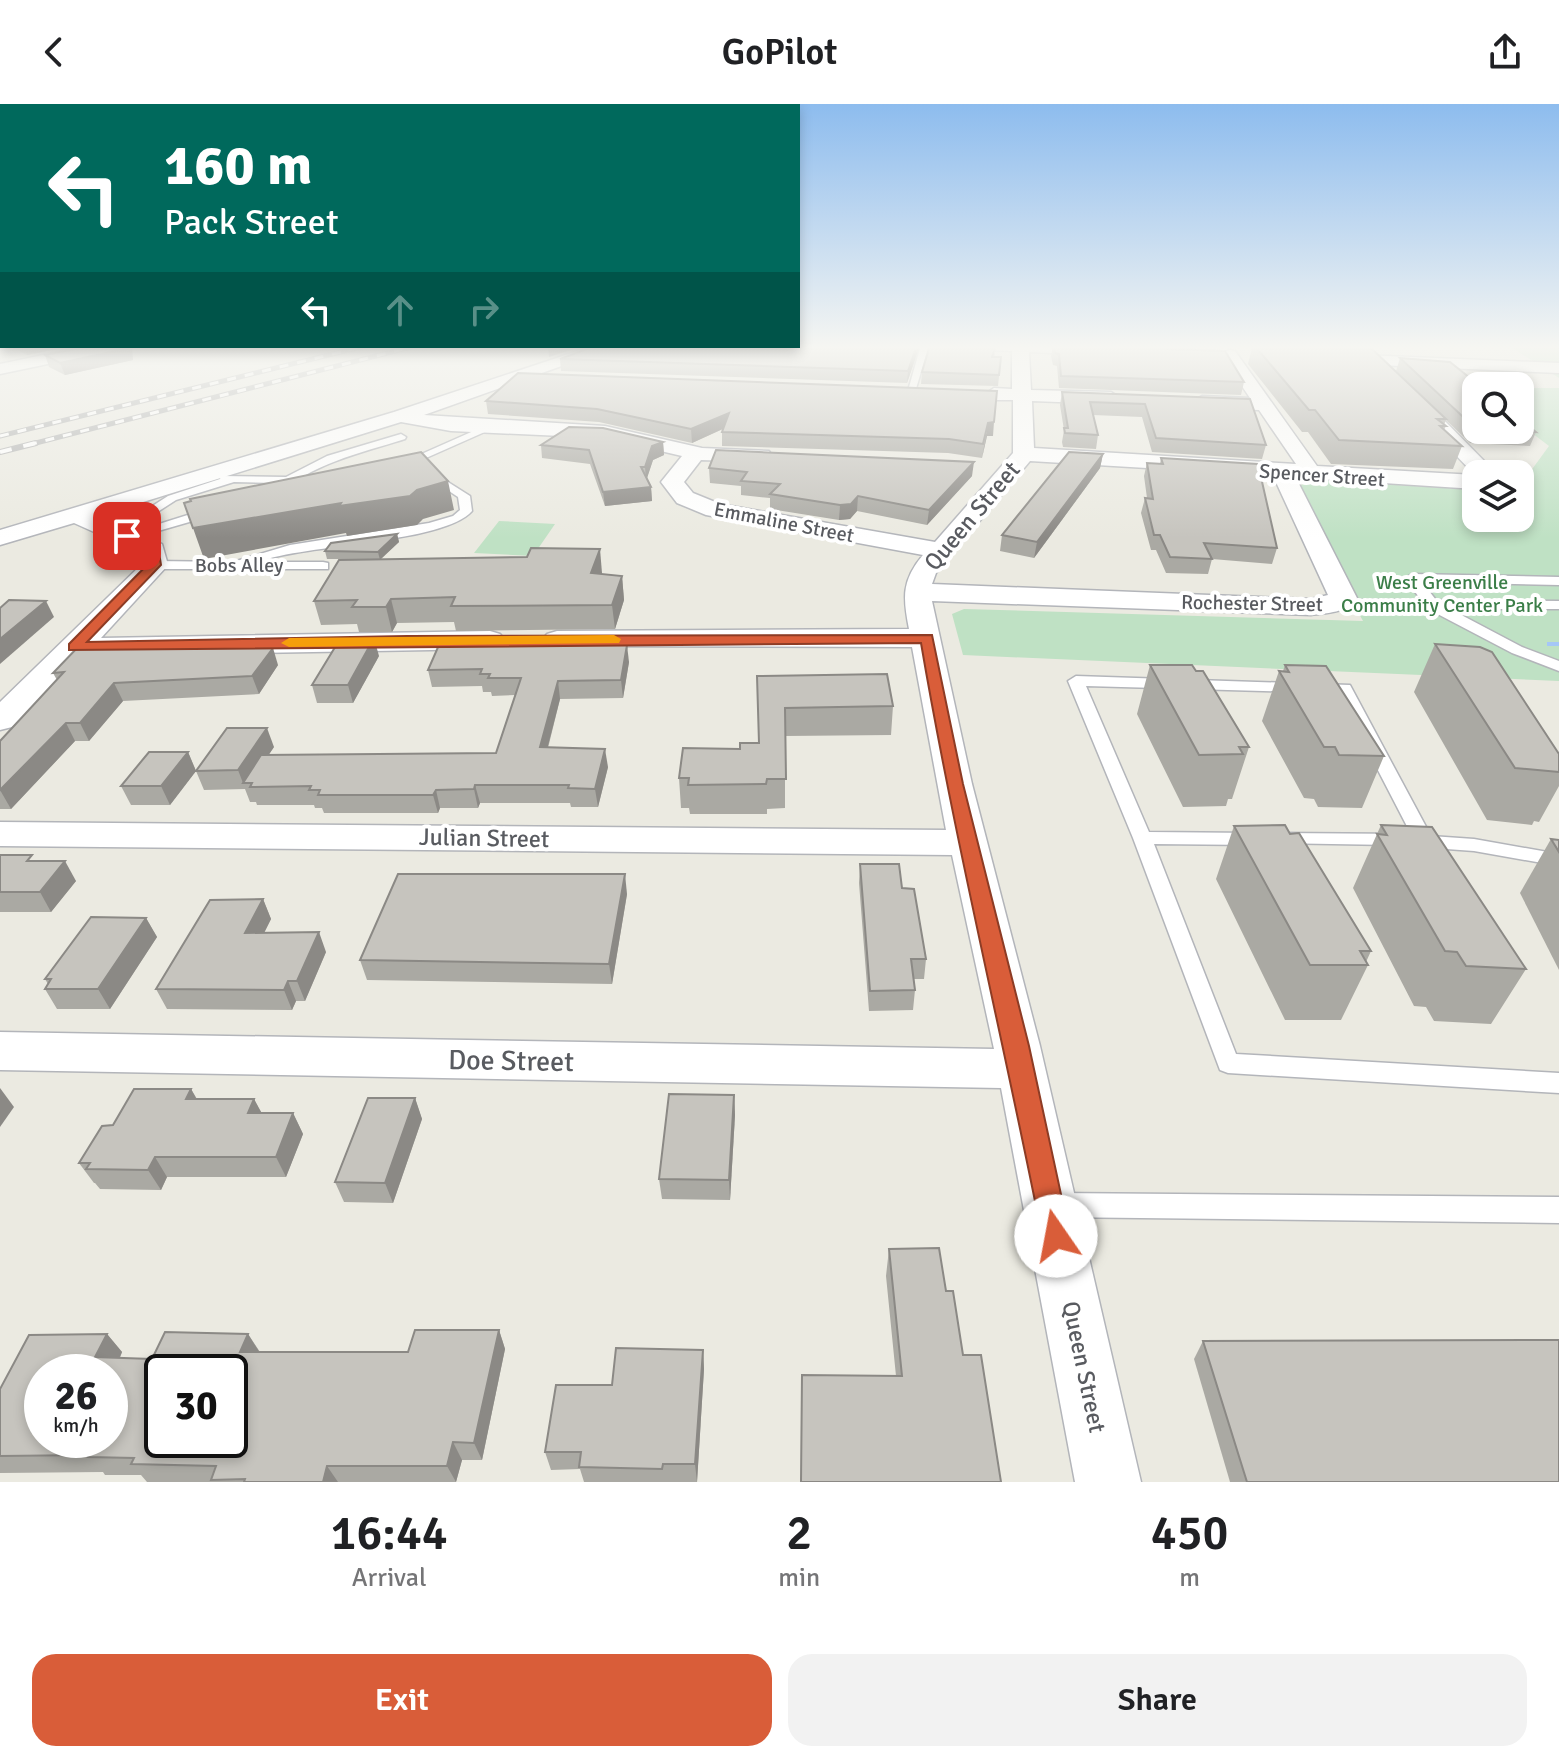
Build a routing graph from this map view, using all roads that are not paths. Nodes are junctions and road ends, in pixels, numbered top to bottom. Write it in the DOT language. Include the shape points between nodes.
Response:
graph roads {
  1 [pos="445,409"];
  2 [pos="1016,409"];
  3 [pos="1269,409"];
  4 [pos="1422,409"];
  5 [pos="401,427"];
  6 [pos="491,427"];
  7 [pos="696,453"];
  8 [pos="776,456"];
  9 [pos="1472,460"];
  10 [pos="1006,464"];
  11 [pos="1298,473"];
  12 [pos="208,475"];
  13 [pos="234,478"];
  14 [pos="286,480"];
  15 [pos="1462,481"];
  16 [pos="293,494"];
  17 [pos="269,497"];
  18 [pos="254,501"];
  19 [pos="225,508"];
  20 [pos="76,515"];
  21 [pos="122,534"];
  22 [pos="0,538"];
  23 [pos="941,551"];
  24 [pos="155,565"];
  25 [pos="236,565"];
  26 [pos="323,566"];
  27 [pos="1559,581"];
  28 [pos="916,592"];
  29 [pos="1333,604"];
  30 [pos="1432,605"];
  31 [pos="1559,605"];
  32 [pos="927,638"];
  33 [pos="74,647"];
  34 [pos="1559,666"];
  35 [pos="0,720"];
  36 [pos="0,834"];
  37 [pos="1142,838"];
  38 [pos="1424,841"];
  39 [pos="968,843"];
  40 [pos="1559,860"];
  41 [pos="0,1051"];
  42 [pos="1022,1069"];
  43 [pos="1559,1083"];
  44 [pos="1049,1205"];
  45 [pos="1559,1210"];
  46 [pos="1108,1482"];
  1 -- 5 [label="street"];
  2 -- 10 [label="street, Queen Street"];
  3 -- 11 [label="street, Rochester Street" via="1307,463"];
  4 -- 9 [label="street"];
  5 -- 6 [label="street" via="418,422"];
  5 -- 12 [label="street"];
  5 -- 14 [label="lane"];
  6 -- 7 [label="street" via="605,432"];
  6 -- 25 [label="lane" via="399,466 438,476 464,496 466,511 457,519"];
  7 -- 8 [label="street"];
  7 -- 23 [label="street, Emmaline Street" via="672,482 685,498 714,510"];
  10 -- 11 [label="street, Spencer Street"];
  10 -- 23 [label="street, Queen Street"];
  11 -- 15 [label="street, Spencer Street"];
  11 -- 29 [label="street, Rochester Street" via="1287,482 1343,598"];
  12 -- 13 [label="lane"];
  12 -- 20 [label="street"];
  13 -- 14 [label="lane"];
  13 -- 21 [label="lane" via="172,498"];
  14 -- 17 [label="lane"];
  16 -- 17 [label="lane"];
  17 -- 18 [label="lane"];
  19 -- 21 [label="lane"];
  20 -- 21 [label="street"];
  20 -- 22 [label="street"];
  21 -- 24 [label="street" via="153,549"];
  23 -- 28 [label="street, Queen Street" via="923,572"];
  24 -- 25 [label="lane, Bobs Alley"];
  24 -- 33 [label="street"];
  25 -- 26 [label="lane, Bobs Alley"];
  27 -- 30 [label="lane" via="1412,578"];
  28 -- 29 [label="street, Rochester Street"];
  28 -- 32 [label="street, Queen Street"];
  29 -- 30 [label="lane"];
  30 -- 31 [label="lane"];
  30 -- 34 [label="lane"];
  32 -- 33 [label="street"];
  32 -- 39 [label="street, Queen Street"];
  33 -- 35 [label="street"];
  36 -- 39 [label="street, Julian Street"];
  37 -- 38 [label="lane"];
  37 -- 38 [label="lane" via="1076,681 1344,688"];
  37 -- 43 [label="lane" via="1228,1063"];
  38 -- 40 [label="lane"];
  39 -- 42 [label="street, Queen Street"];
  41 -- 42 [label="street, Doe Street"];
  42 -- 44 [label="street, Queen Street"];
  44 -- 45 [label="lane"];
  44 -- 46 [label="street, Queen Street"];
}
